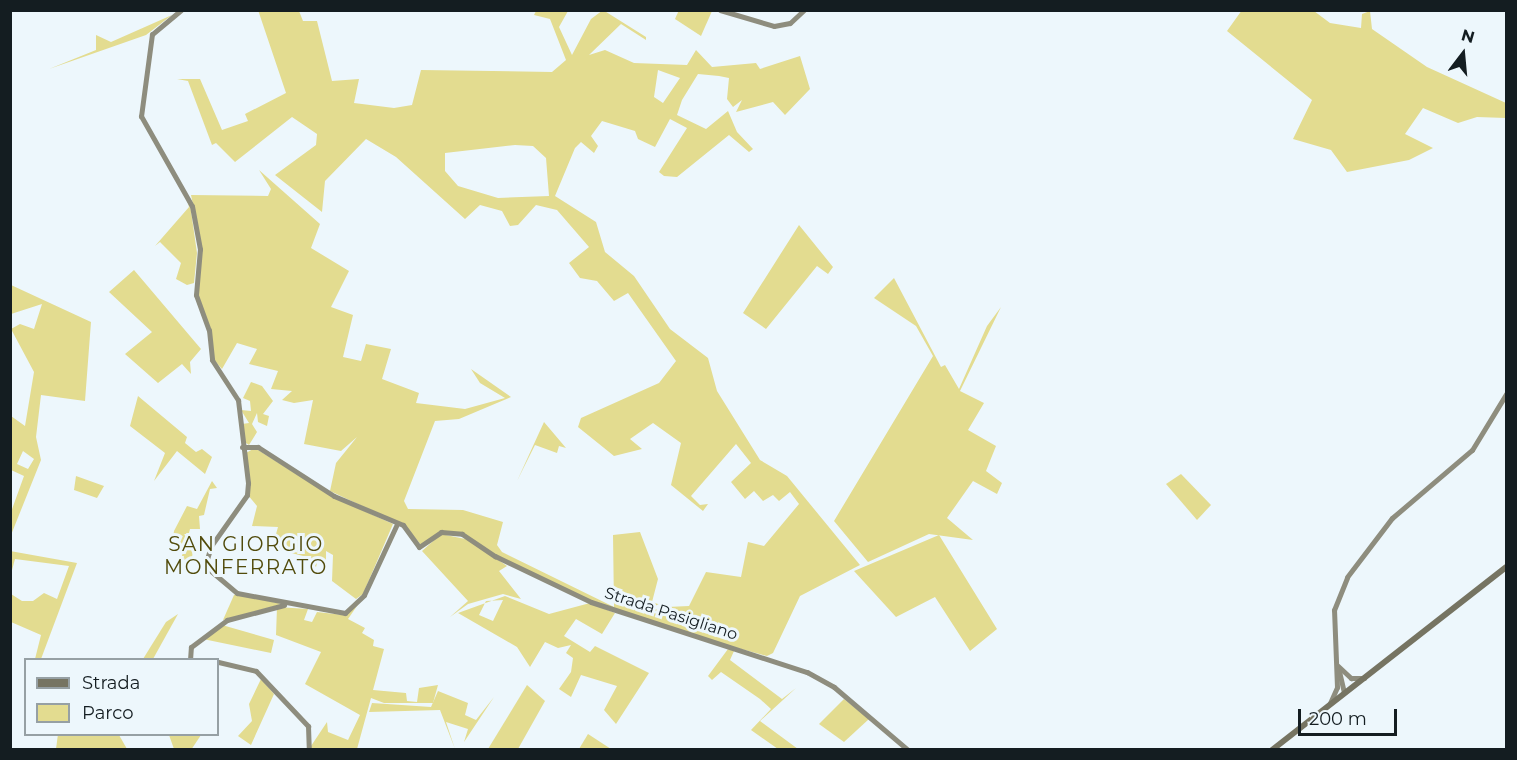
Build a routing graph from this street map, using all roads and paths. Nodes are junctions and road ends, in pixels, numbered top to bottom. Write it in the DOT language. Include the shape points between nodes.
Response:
graph roads {
  1 [pos="181,10"];
  2 [pos="720,10"];
  3 [pos="804,10"];
  4 [pos="1506,394"];
  5 [pos="242,447"];
  6 [pos="397,524"];
  7 [pos="1506,567"];
  8 [pos="285,605"];
  9 [pos="190,658"];
  10 [pos="1336,661"];
  11 [pos="219,662"];
  12 [pos="1339,671"];
  13 [pos="1364,678"];
  14 [pos="1337,687"];
  15 [pos="1344,692"];
  16 [pos="1329,705"];
  17 [pos="309,750"];
  18 [pos="908,750"];
  19 [pos="1272,750"];
  1 -- 5 [label="street" via="152,34 141,116 191,203 200,243 196,295 209,330 212,360 238,400"];
  2 -- 3 [label="street" via="774,26 790,23"];
  4 -- 10 [label="street" via="1472,450 1392,518 1347,577 1334,610"];
  5 -- 6 [label="street" via="258,447 334,496"];
  5 -- 8 [label="street" via="247,495 204,561 230,590"];
  6 -- 8 [label="street" via="358,601 345,613"];
  6 -- 18 [label="street, Strada Pasigliano" via="419,548 441,532 462,534 495,556 591,602 807,672 834,687"];
  7 -- 13 [label="main road"];
  8 -- 9 [label="street" via="226,620 191,647"];
  10 -- 12 [label="street"];
  10 -- 14 [label="street"];
  11 -- 17 [label="street" via="256,671 308,726"];
  12 -- 13 [label="street"];
  12 -- 15 [label="street"];
  13 -- 15 [label="main road"];
  14 -- 15 [label="street"];
  14 -- 16 [label="street"];
  15 -- 16 [label="main road"];
  16 -- 19 [label="main road"];
}
